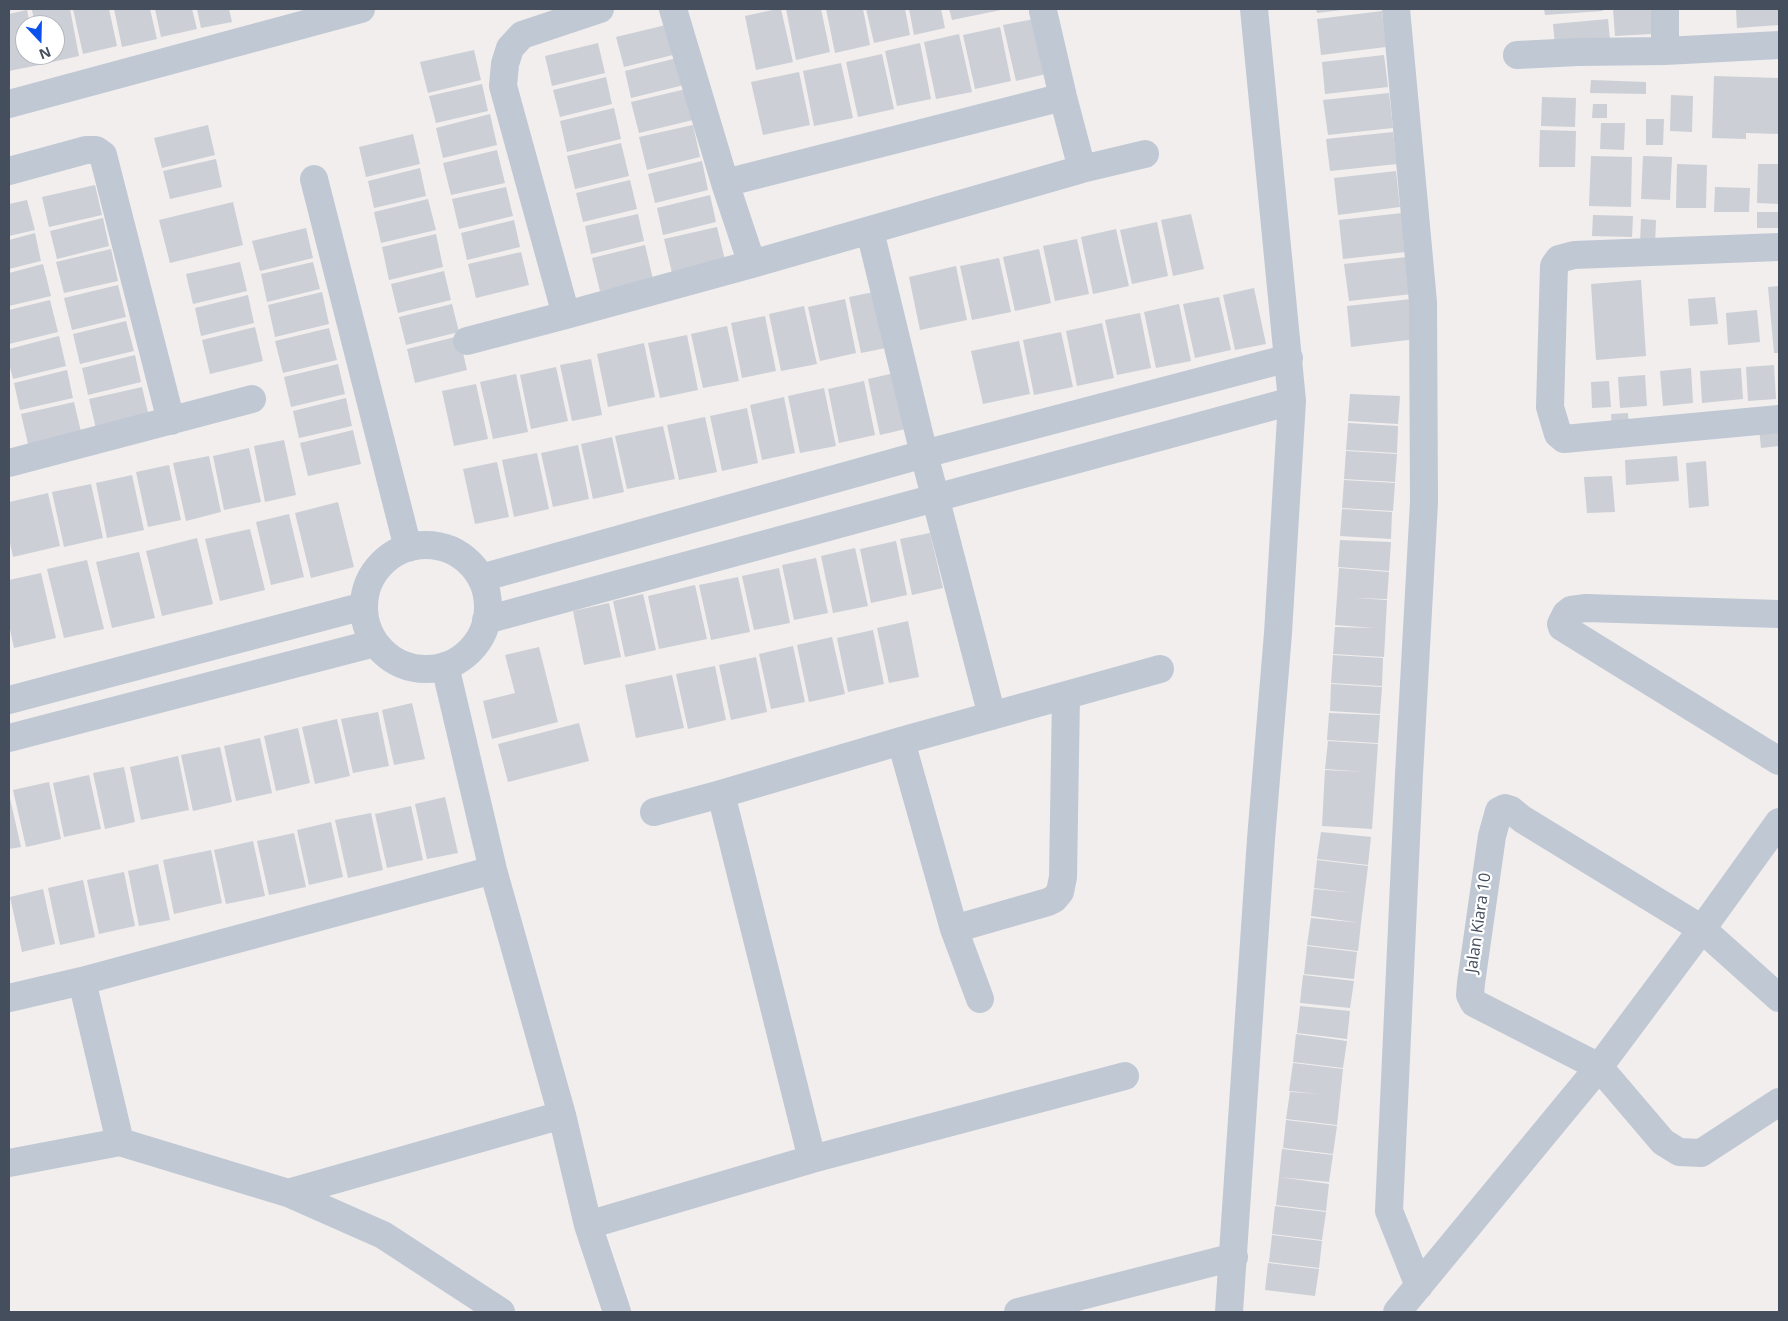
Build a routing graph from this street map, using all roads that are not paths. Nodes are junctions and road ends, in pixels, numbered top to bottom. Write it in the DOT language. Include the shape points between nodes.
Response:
graph roads {
  1 [pos="360,9"];
  2 [pos="600,9"];
  3 [pos="673,9"];
  4 [pos="1254,9"];
  5 [pos="1396,9"];
  6 [pos="1666,9"];
  7 [pos="1043,11"];
  8 [pos="280,19"];
  9 [pos="1779,45"];
  10 [pos="1665,51"];
  11 [pos="1516,55"];
  12 [pos="1063,97"];
  13 [pos="9,104"];
  14 [pos="1145,154"];
  15 [pos="1082,169"];
  16 [pos="9,171"];
  17 [pos="314,179"];
  18 [pos="725,183"];
  19 [pos="870,231"];
  20 [pos="1779,247"];
  21 [pos="752,264"];
  22 [pos="566,316"];
  23 [pos="467,341"];
  24 [pos="1289,358"];
  25 [pos="252,399"];
  26 [pos="1292,401"];
  27 [pos="1779,419"];
  28 [pos="171,421"];
  29 [pos="924,454"];
  30 [pos="9,463"];
  31 [pos="936,497"];
  32 [pos="408,548"];
  33 [pos="481,578"];
  34 [pos="364,606"];
  35 [pos="1779,614"];
  36 [pos="486,620"];
  37 [pos="375,643"];
  38 [pos="445,666"];
  39 [pos="1160,669"];
  40 [pos="1066,696"];
  41 [pos="9,700"];
  42 [pos="992,716"];
  43 [pos="9,738"];
  44 [pos="901,741"];
  45 [pos="1779,761"];
  46 [pos="721,794"];
  47 [pos="654,812"];
  48 [pos="1779,822"];
  49 [pos="493,870"];
  50 [pos="954,929"];
  51 [pos="1702,929"];
  52 [pos="82,981"];
  53 [pos="9,998"];
  54 [pos="1779,998"];
  55 [pos="980,999"];
  56 [pos="1600,1067"];
  57 [pos="1125,1076"];
  58 [pos="1779,1102"];
  59 [pos="562,1115"];
  60 [pos="120,1142"];
  61 [pos="812,1159"];
  62 [pos="9,1163"];
  63 [pos="288,1193"];
  64 [pos="588,1225"];
  65 [pos="1234,1257"];
  66 [pos="1419,1286"];
  67 [pos="501,1312"];
  68 [pos="616,1312"];
  69 [pos="1018,1312"];
  70 [pos="1229,1312"];
  71 [pos="1397,1312"];
  1 -- 8 [label="street"];
  2 -- 22 [label="street" via="522,36 510,48 502,86"];
  3 -- 18 [label="street"];
  4 -- 24 [label="street"];
  5 -- 66 [label="street" via="1423,302 1424,502 1389,1211"];
  6 -- 10 [label="street"];
  7 -- 12 [label="street"];
  8 -- 13 [label="street"];
  9 -- 10 [label="street"];
  10 -- 11 [label="street"];
  12 -- 15 [label="street"];
  12 -- 18 [label="street"];
  14 -- 15 [label="street"];
  15 -- 19 [label="street"];
  16 -- 28 [label="street" via="86,150 96,150 103,155"];
  17 -- 32 [label="street"];
  18 -- 21 [label="street"];
  19 -- 21 [label="street"];
  19 -- 29 [label="street"];
  20 -- 27 [label="street" via="1574,255 1559,259 1554,266 1550,407 1558,434 1564,440"];
  21 -- 22 [label="street"];
  22 -- 23 [label="street"];
  24 -- 26 [label="street"];
  24 -- 29 [label="street"];
  25 -- 28 [label="street"];
  26 -- 31 [label="street"];
  26 -- 65 [label="street"];
  28 -- 30 [label="street"];
  29 -- 31 [label="street"];
  29 -- 33 [label="street"];
  31 -- 36 [label="street"];
  31 -- 42 [label="street"];
  32 -- 33 [label="street" via="429,545 450,550 468,561"];
  32 -- 34 [label="street" via="390,556 376,570 367,587"];
  33 -- 36 [label="street" via="487,599"];
  34 -- 37 [label="street" via="366,626"];
  34 -- 41 [label="street"];
  35 -- 45 [label="street" via="1586,608 1571,610 1561,624"];
  36 -- 38 [label="street" via="478,640 464,656"];
  37 -- 38 [label="street" via="388,657 406,666 425,669"];
  37 -- 43 [label="street"];
  38 -- 49 [label="street"];
  39 -- 40 [label="street"];
  40 -- 42 [label="street"];
  40 -- 50 [label="street" via="1063,877 1060,892 1048,902"];
  42 -- 44 [label="street"];
  44 -- 46 [label="street"];
  44 -- 50 [label="street"];
  46 -- 47 [label="street"];
  46 -- 61 [label="street"];
  48 -- 51 [label="street"];
  49 -- 52 [label="street"];
  49 -- 59 [label="street"];
  50 -- 55 [label="street"];
  51 -- 54 [label="street, Jalan Kiara 10"];
  51 -- 56 [label="street"];
  51 -- 56 [label="street, Jalan Kiara 10" via="1511,810 1499,811 1492,836 1470,995 1474,1003"];
  52 -- 53 [label="street"];
  52 -- 60 [label="street"];
  56 -- 58 [label="street, Jalan Kiara 10" via="1664,1142 1678,1152 1701,1153"];
  56 -- 66 [label="street"];
  57 -- 61 [label="street"];
  59 -- 63 [label="street"];
  59 -- 64 [label="street"];
  60 -- 62 [label="street"];
  60 -- 63 [label="street"];
  61 -- 64 [label="street"];
  63 -- 67 [label="street" via="383,1235"];
  64 -- 68 [label="street"];
  65 -- 69 [label="street"];
  65 -- 70 [label="street"];
  66 -- 71 [label="street"];
}
